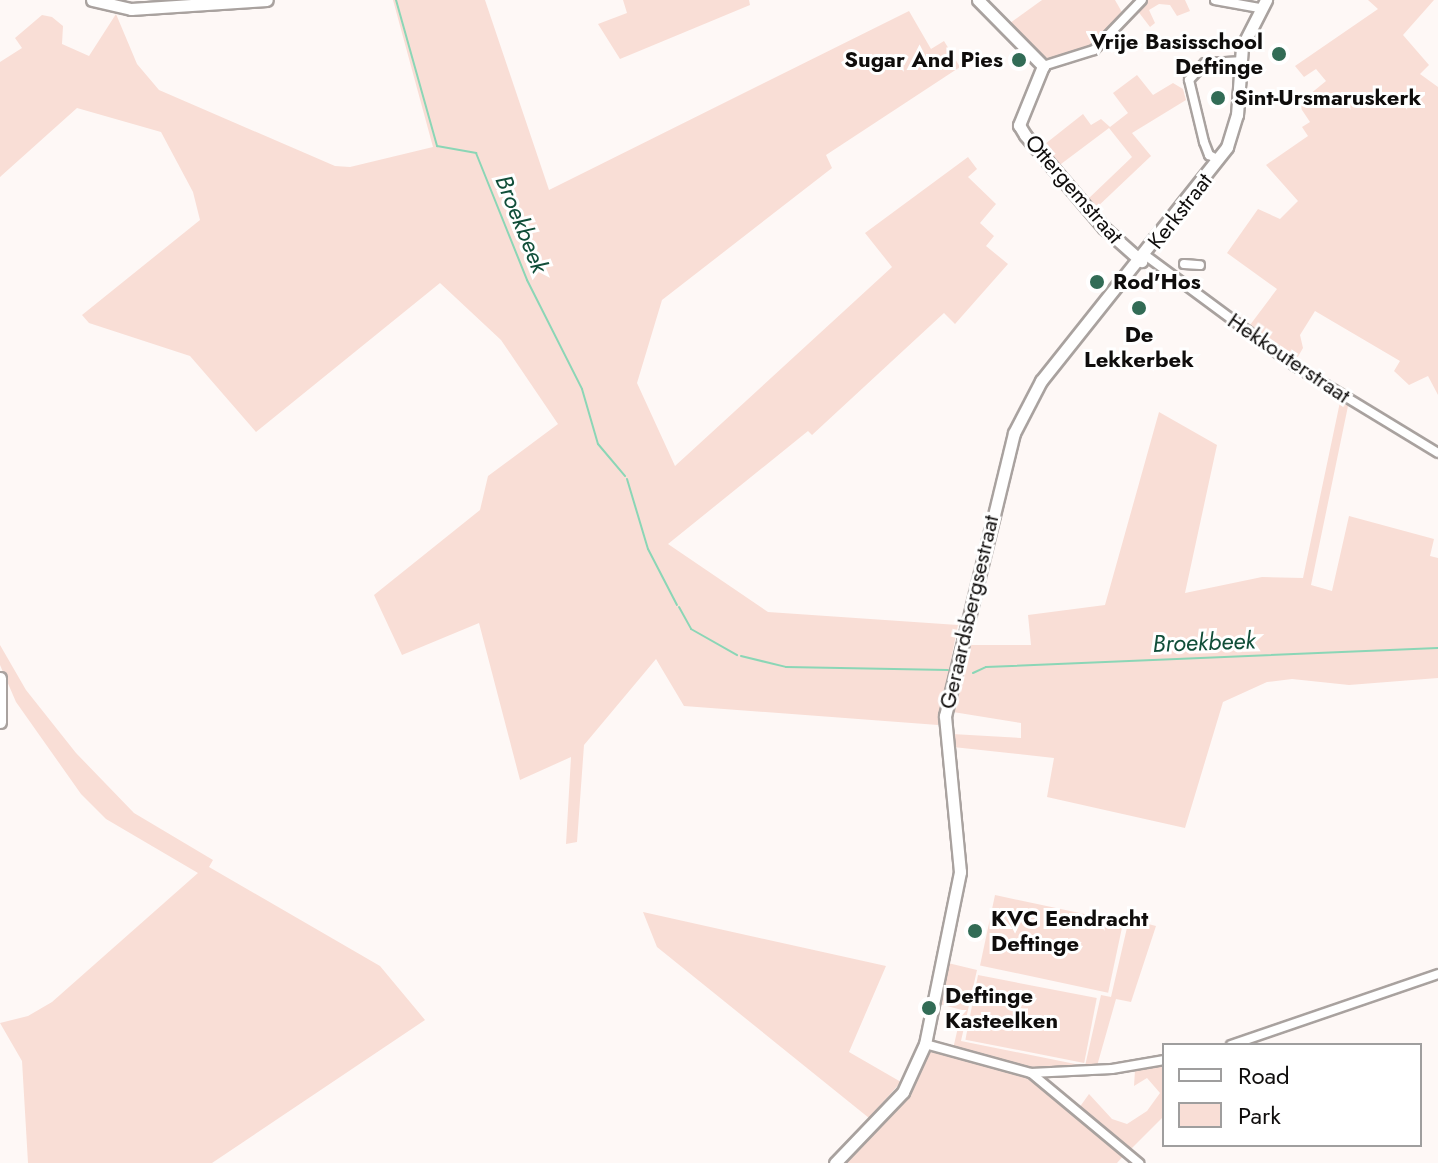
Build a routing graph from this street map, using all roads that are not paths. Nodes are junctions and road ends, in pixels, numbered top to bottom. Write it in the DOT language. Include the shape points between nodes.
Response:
graph roads {
  1 [pos="92,0"];
  2 [pos="267,0"];
  3 [pos="978,0"];
  4 [pos="1142,0"];
  5 [pos="1215,0"];
  6 [pos="1262,4"];
  7 [pos="1240,61"];
  8 [pos="1043,66"];
  9 [pos="1219,161"];
  10 [pos="1143,258"];
  11 [pos="1184,264"];
  12 [pos="1200,265"];
  13 [pos="1438,453"];
  14 [pos="0,678"];
  15 [pos="0,722"];
  16 [pos="1438,974"];
  17 [pos="1237,1043"];
  18 [pos="925,1044"];
  19 [pos="1162,1060"];
  20 [pos="1031,1073"];
  21 [pos="835,1163"];
  22 [pos="1139,1163"];
  1 -- 2 [label="street" via="131,9"];
  3 -- 8 [label="street"];
  4 -- 8 [label="street" via="1094,50"];
  5 -- 6 [label="street"];
  6 -- 7 [label="street, Kerkstraat"];
  7 -- 9 [label="street, Kerkstraat" via="1236,123"];
  7 -- 9 [label="street, Kerkstraat" via="1205,63 1189,80 1204,142 1209,155"];
  8 -- 10 [label="street, Ottergemstraat" via="1019,125 1104,228"];
  9 -- 10 [label="street, Kerkstraat"];
  10 -- 13 [label="street, Hekkouterstraat" via="1176,275 1295,366"];
  10 -- 18 [label="street, Geraardsbergsestraat" via="1041,381 1008,450 945,716 960,872"];
  11 -- 12 [label="street"];
  14 -- 15 [label="street"];
  16 -- 17 [label="street"];
  18 -- 20 [label="street"];
  18 -- 21 [label="street, Geraardsbergsestraat" via="903,1092"];
  19 -- 20 [label="street"];
  20 -- 22 [label="street"];
}
